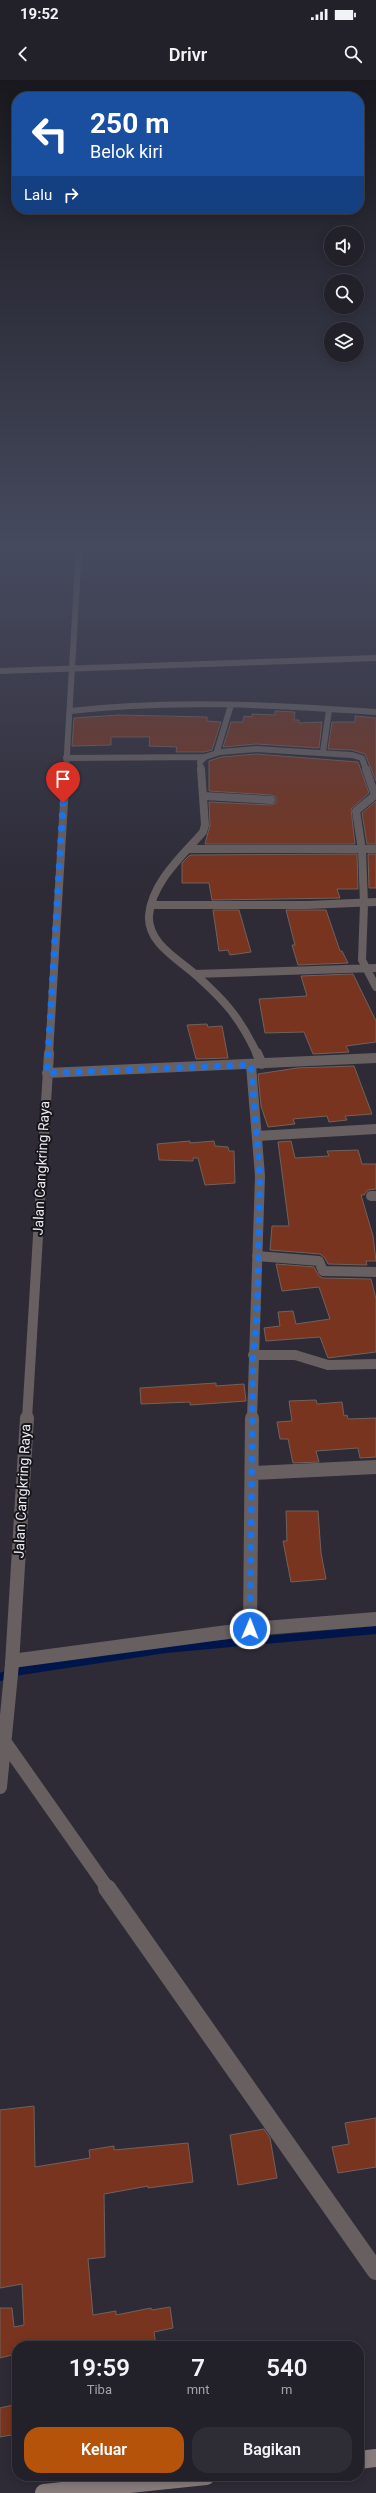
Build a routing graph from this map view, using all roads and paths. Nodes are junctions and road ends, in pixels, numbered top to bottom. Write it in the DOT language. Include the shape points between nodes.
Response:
graph roads {
  1 [pos="71,661"];
  2 [pos="296,661"];
  3 [pos="71,668"];
  4 [pos="0,671"];
  5 [pos="231,705"];
  6 [pos="329,710"];
  7 [pos="70,712"];
  8 [pos="376,712"];
  9 [pos="217,751"];
  10 [pos="323,752"];
  11 [pos="205,757"];
  12 [pos="66,758"];
  13 [pos="204,796"];
  14 [pos="271,800"];
  15 [pos="188,849"];
  16 [pos="376,849"];
  17 [pos="362,850"];
  18 [pos="376,902"];
  19 [pos="364,904"];
  20 [pos="151,905"];
  21 [pos="366,968"];
  22 [pos="376,968"];
  23 [pos="195,974"];
  24 [pos="376,986"];
  25 [pos="376,1058"];
  26 [pos="257,1065"];
  27 [pos="47,1073"];
  28 [pos="376,1129"];
  29 [pos="257,1136"];
  30 [pos="256,1256"];
  31 [pos="376,1272"];
  32 [pos="253,1355"];
  33 [pos="376,1364"];
  34 [pos="376,1467"];
  35 [pos="252,1473"];
  36 [pos="376,1619"];
  37 [pos="250,1629"];
  38 [pos="12,1662"];
  39 [pos="4,1741"];
  40 [pos="0,1787"];
  41 [pos="376,2272"];
  42 [pos="376,2458"];
  43 [pos="364,2459"];
  44 [pos="158,2481"];
  45 [pos="44,2493"];
  1 -- 3 [label="street, Jalan Cangkring Raya"];
  2 -- 3 [label="street"];
  3 -- 4 [label="street"];
  3 -- 7 [label="street, Jalan Cangkring Raya"];
  5 -- 6 [label="street"];
  5 -- 7 [label="street" via="135,704"];
  5 -- 9 [label="street"];
  6 -- 8 [label="street"];
  6 -- 10 [label="street"];
  7 -- 12 [label="street, Jalan Cangkring Raya"];
  9 -- 10 [label="street"];
  9 -- 11 [label="street"];
  10 -- 17 [label="street" via="357,756 365,762 375,795 372,800 360,805 356,811"];
  11 -- 12 [label="street"];
  11 -- 13 [label="street" via="200,762"];
  12 -- 27 [label="street, Jalan Cangkring Raya"];
  13 -- 14 [label="street"];
  13 -- 15 [label="street" via="205,825"];
  15 -- 17 [label="street"];
  15 -- 20 [label="street" via="160,884"];
  16 -- 17 [label="street"];
  17 -- 19 [label="street"];
  18 -- 19 [label="street"];
  19 -- 20 [label="street"];
  19 -- 21 [label="street" via="362,955"];
  20 -- 23 [label="street" via="150,926 156,939 167,953"];
  21 -- 22 [label="street"];
  21 -- 23 [label="street"];
  21 -- 24 [label="street"];
  23 -- 26 [label="street" via="240,1021"];
  25 -- 26 [label="street"];
  26 -- 27 [label="street"];
  26 -- 29 [label="street"];
  27 -- 38 [label="street, Jalan Cangkring Raya"];
  28 -- 29 [label="street"];
  29 -- 30 [label="street" via="260,1176"];
  30 -- 31 [label="street" via="319,1261 323,1271"];
  30 -- 32 [label="street" via="257,1319"];
  32 -- 33 [label="street" via="295,1355 328,1365"];
  32 -- 35 [label="street"];
  34 -- 35 [label="street"];
  35 -- 37 [label="street"];
  36 -- 37 [label="street"];
  37 -- 38 [label="street"];
  38 -- 39 [label="street, Jalan Cangkring Raya"];
  39 -- 40 [label="street, Jalan Cangkring Raya"];
  39 -- 41 [label="street"];
  42 -- 43 [label="main road"];
  44 -- 45 [label="main road"];
}
